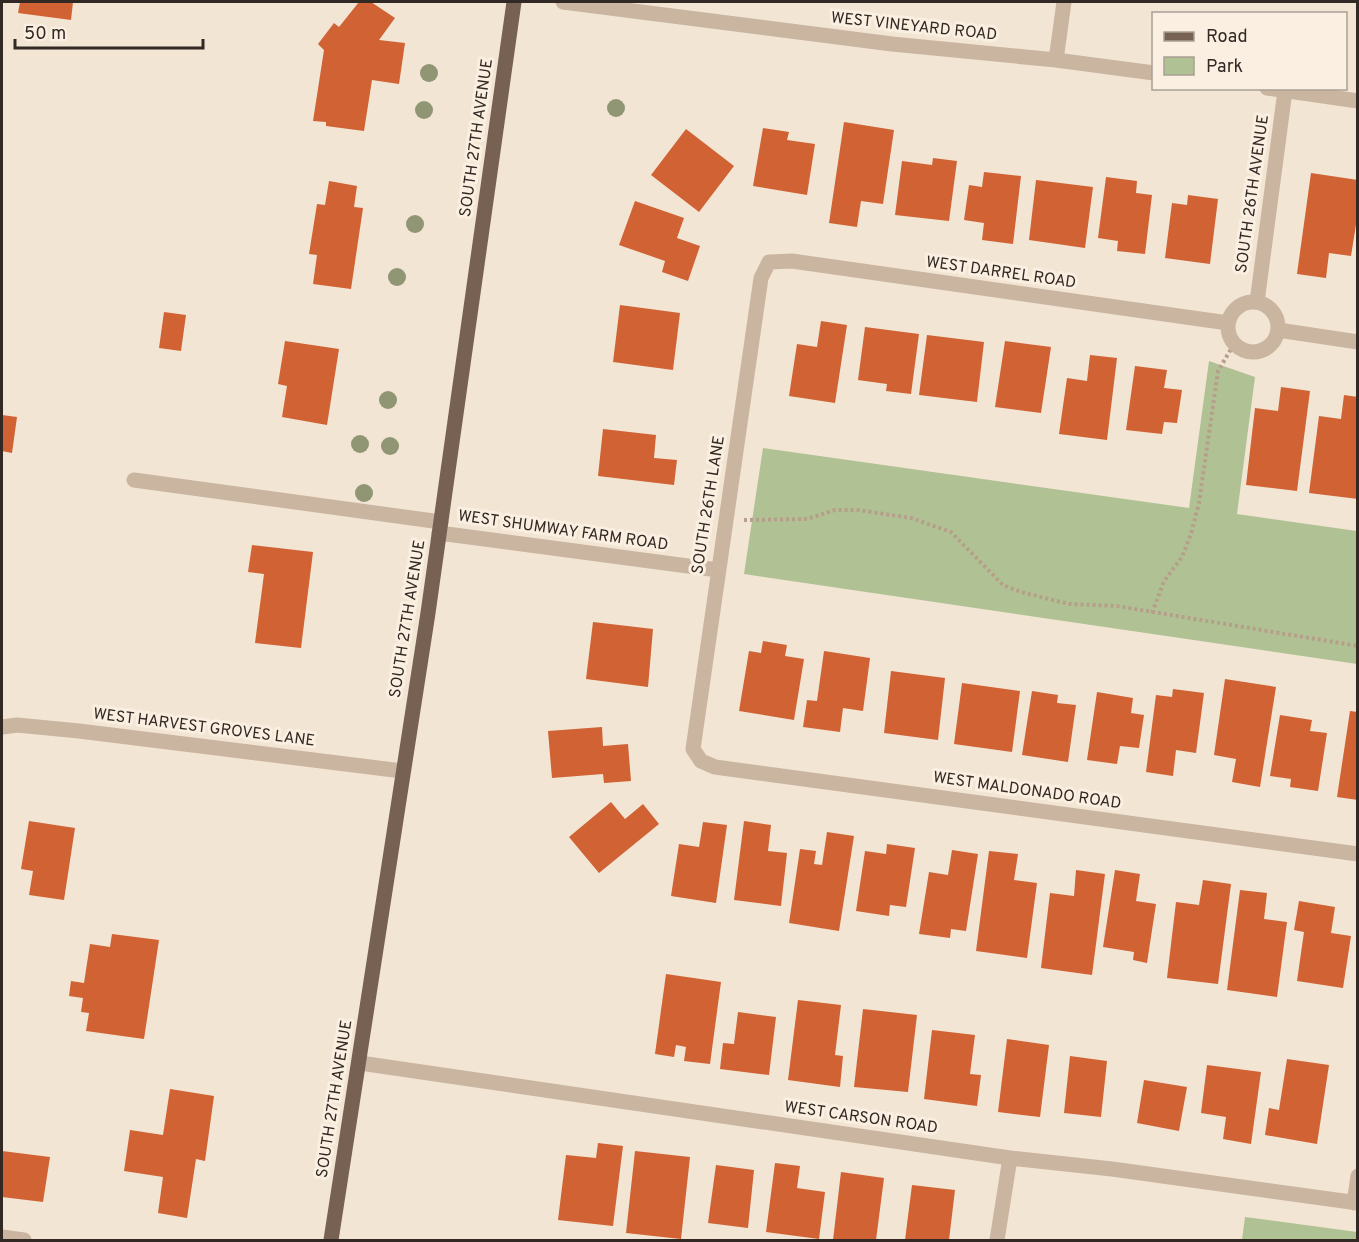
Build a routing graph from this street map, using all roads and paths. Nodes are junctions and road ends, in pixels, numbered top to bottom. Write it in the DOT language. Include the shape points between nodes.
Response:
graph roads {
  1 [pos="514,2"];
  2 [pos="563,2"];
  3 [pos="1064,2"];
  4 [pos="1056,60"];
  5 [pos="1152,73"];
  6 [pos="1279,90"];
  7 [pos="1285,91"];
  8 [pos="1358,100"];
  9 [pos="769,262"];
  10 [pos="1257,302"];
  11 [pos="1228,323"];
  12 [pos="1278,330"];
  13 [pos="1358,342"];
  14 [pos="1234,344"];
  15 [pos="134,480"];
  16 [pos="725,520"];
  17 [pos="440,528"];
  18 [pos="718,570"];
  19 [pos="1152,613"];
  20 [pos="1358,646"];
  21 [pos="2,727"];
  22 [pos="695,755"];
  23 [pos="402,771"];
  24 [pos="1358,854"];
  25 [pos="360,1063"];
  26 [pos="1010,1158"];
  27 [pos="1358,1176"];
  28 [pos="1356,1203"];
  29 [pos="2,1237"];
  30 [pos="24,1240"];
  31 [pos="331,1240"];
  32 [pos="997,1240"];
  1 -- 17 [label="main road, SOUTH 27TH AVENUE"];
  2 -- 4 [label="street, WEST VINEYARD ROAD" via="892,44"];
  3 -- 4 [label="street"];
  4 -- 5 [label="street, WEST VINEYARD ROAD"];
  6 -- 7 [label="street"];
  7 -- 8 [label="street"];
  7 -- 10 [label="street, SOUTH 26TH AVENUE"];
  9 -- 11 [label="street, WEST DARREL ROAD" via="792,261"];
  9 -- 16 [label="street, SOUTH 26TH LANE" via="761,278"];
  10 -- 11 [label="street" via="1240,305"];
  10 -- 12 [label="street" via="1271,309"];
  11 -- 14 [label="street"];
  12 -- 13 [label="street"];
  12 -- 14 [label="street" via="1274,341 1255,352"];
  14 -- 19 [label="path" via="1218,370 1201,493 1191,534 1182,556 1164,581"];
  15 -- 17 [label="street, WEST SHUMWAY FARM ROAD"];
  16 -- 18 [label="street, SOUTH 26TH LANE"];
  16 -- 19 [label="path" via="807,519 835,510 911,518 951,532 1003,585 1069,604 1117,606"];
  17 -- 18 [label="street, WEST SHUMWAY FARM ROAD"];
  17 -- 23 [label="main road, SOUTH 27TH AVENUE"];
  18 -- 22 [label="street, SOUTH 26TH LANE" via="692,743"];
  19 -- 20 [label="path"];
  21 -- 23 [label="street, WEST HARVEST GROVES LANE" via="79,731"];
  22 -- 24 [label="street, WEST MALDONADO ROAD" via="715,767"];
  23 -- 25 [label="main road, SOUTH 27TH AVENUE"];
  25 -- 26 [label="street, WEST CARSON ROAD"];
  25 -- 31 [label="main road, SOUTH 27TH AVENUE"];
  26 -- 28 [label="street, WEST CARSON ROAD"];
  26 -- 32 [label="street"];
  27 -- 28 [label="street"];
  29 -- 30 [label="street"];
}
